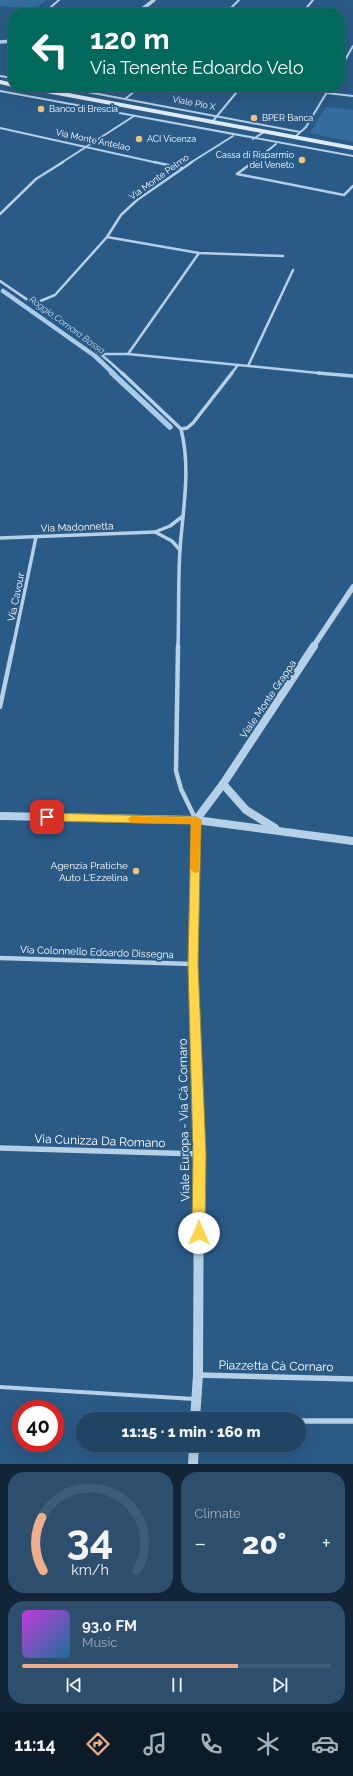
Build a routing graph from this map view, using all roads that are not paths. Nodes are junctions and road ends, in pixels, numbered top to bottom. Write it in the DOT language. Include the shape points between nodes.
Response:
graph roads {
  1 [pos="59,0"];
  2 [pos="154,0"];
  3 [pos="239,0"];
  4 [pos="313,0"];
  5 [pos="50,8"];
  6 [pos="144,8"];
  7 [pos="231,8"];
  8 [pos="306,8"];
  9 [pos="353,46"];
  10 [pos="345,60"];
  11 [pos="0,91"];
  12 [pos="44,92"];
  13 [pos="52,92"];
  14 [pos="86,92"];
  15 [pos="134,92"];
  16 [pos="237,92"];
  17 [pos="58,93"];
  18 [pos="326,94"];
  19 [pos="353,96"];
  20 [pos="36,97"];
  21 [pos="125,99"];
  22 [pos="134,116"];
  23 [pos="217,116"];
  24 [pos="212,122"];
  25 [pos="277,127"];
  26 [pos="306,127"];
  27 [pos="0,128"];
  28 [pos="264,132"];
  29 [pos="300,132"];
  30 [pos="279,135"];
  31 [pos="233,136"];
  32 [pos="296,136"];
  33 [pos="253,140"];
  34 [pos="276,144"];
  35 [pos="89,146"];
  36 [pos="353,148"];
  37 [pos="353,156"];
  38 [pos="182,168"];
  39 [pos="353,186"];
  40 [pos="0,214"];
  41 [pos="107,237"];
  42 [pos="199,253"];
  43 [pos="283,256"];
  44 [pos="293,270"];
  45 [pos="0,281"];
  46 [pos="33,304"];
  47 [pos="102,354"];
  48 [pos="128,354"];
  49 [pos="238,365"];
  50 [pos="248,366"];
  51 [pos="353,376"];
  52 [pos="181,429"];
  53 [pos="183,516"];
  54 [pos="155,532"];
  55 [pos="36,537"];
  56 [pos="0,538"];
  57 [pos="180,550"];
  58 [pos="353,587"];
  59 [pos="0,707"];
  60 [pos="223,784"];
  61 [pos="0,816"];
  62 [pos="196,820"];
  63 [pos="281,831"];
  64 [pos="353,841"];
  65 [pos="0,958"];
  66 [pos="193,964"];
  67 [pos="0,1148"];
  68 [pos="200,1154"];
  69 [pos="198,1375"];
  70 [pos="353,1379"];
  71 [pos="0,1388"];
  72 [pos="196,1400"];
  73 [pos="195,1412"];
  74 [pos="306,1421"];
  75 [pos="353,1421"];
  76 [pos="194,1452"];
  77 [pos="193,1464"];
  1 -- 5 [label="street"];
  2 -- 6 [label="street"];
  3 -- 7 [label="street"];
  4 -- 8 [label="street"];
  9 -- 10 [label="street"];
  11 -- 20 [label="street"];
  12 -- 20 [label="street"];
  13 -- 17 [label="main road, Viale Pio X"];
  14 -- 21 [label="street, Viale Pio X"];
  15 -- 21 [label="street"];
  16 -- 23 [label="street"];
  17 -- 24 [label="main road, Viale Pio X"];
  18 -- 19 [label="street"];
  18 -- 26 [label="street"];
  20 -- 22 [label="street"];
  21 -- 23 [label="street, Viale Pio X"];
  22 -- 31 [label="street"];
  22 -- 35 [label="street"];
  23 -- 24 [label="street"];
  23 -- 25 [label="street, Viale Pio X"];
  24 -- 28 [label="main road, Viale Pio X"];
  25 -- 29 [label="street, Viale Pio X"];
  25 -- 30 [label="street"];
  26 -- 29 [label="street"];
  26 -- 32 [label="street"];
  27 -- 35 [label="street, Via Monte Antelao"];
  28 -- 30 [label="main road, Viale Pio X"];
  28 -- 33 [label="street"];
  29 -- 32 [label="street"];
  30 -- 32 [label="main road, Viale Pio X"];
  31 -- 33 [label="street"];
  31 -- 38 [label="street, Via Monte Pelmo"];
  32 -- 36 [label="main road, Viale Pio X"];
  33 -- 34 [label="street"];
  34 -- 37 [label="street"];
  34 -- 39 [label="street" via="237,174 344,195"];
  35 -- 38 [label="street, Via Monte Antelao"];
  35 -- 40 [label="street" via="36,179"];
  38 -- 41 [label="street, Via Monte Pelmo" via="137,200 121,215"];
  41 -- 42 [label="street"];
  41 -- 46 [label="street, Via Monte Pelmo" via="56,295"];
  42 -- 43 [label="street"];
  42 -- 48 [label="street"];
  44 -- 50 [label="street"];
  45 -- 46 [label="street"];
  46 -- 47 [label="street"];
  47 -- 48 [label="street"];
  47 -- 52 [label="street"];
  48 -- 49 [label="street"];
  49 -- 50 [label="street"];
  49 -- 52 [label="street" via="192,423"];
  50 -- 51 [label="street"];
  52 -- 53 [label="street" via="185,445"];
  53 -- 54 [label="street, Via Madonnetta" via="170,526"];
  53 -- 57 [label="street"];
  54 -- 55 [label="street, Via Madonnetta"];
  54 -- 57 [label="street" via="172,541"];
  55 -- 56 [label="street, Via Madonnetta"];
  55 -- 59 [label="street, Via Cavour"];
  57 -- 62 [label="street" via="176,771 181,789"];
  58 -- 60 [label="street, Viale Monte Grappa"];
  60 -- 62 [label="street, Viale Monte Grappa"];
  60 -- 63 [label="street" via="240,807 258,821"];
  61 -- 62 [label="street"];
  62 -- 63 [label="street"];
  62 -- 66 [label="street, Viale Europa - Via Cà Cornaro"];
  63 -- 64 [label="street"];
  65 -- 66 [label="street, Via Colonnello Edoardo Dissegna"];
  66 -- 68 [label="street, Viale Europa - Via Cà Cornaro"];
  67 -- 68 [label="street, Via Cunizza Da Romano"];
  68 -- 69 [label="street, Viale Europa - Via Cà Cornaro"];
  69 -- 70 [label="street, Piazzetta Cà Cornaro"];
  69 -- 72 [label="street, Viale Europa - Via Cà Cornaro"];
  71 -- 72 [label="lane"];
  72 -- 73 [label="street, Viale Europa - Via Cà Cornaro"];
  74 -- 75 [label="street"];
  76 -- 77 [label="street"];
}
